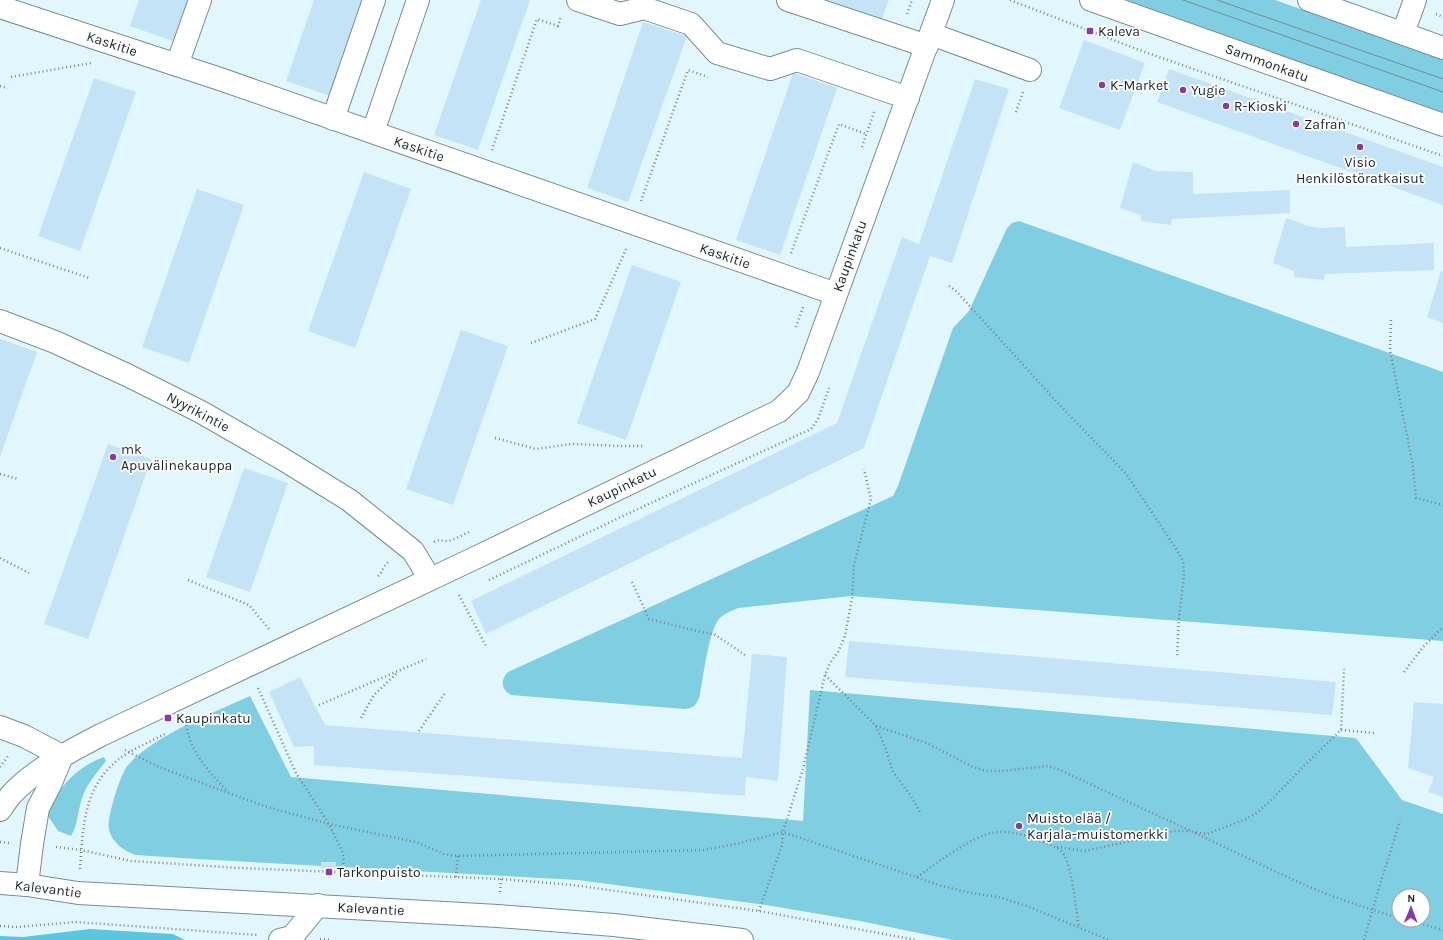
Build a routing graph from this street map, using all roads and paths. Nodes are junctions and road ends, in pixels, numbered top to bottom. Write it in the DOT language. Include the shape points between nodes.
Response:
graph roads {
  1 [pos="200,0"];
  2 [pos="374,0"];
  3 [pos="418,0"];
  4 [pos="578,0"];
  5 [pos="788,0"];
  6 [pos="912,0"];
  7 [pos="943,0"];
  8 [pos="1010,0"];
  9 [pos="1091,0"];
  10 [pos="1309,0"];
  11 [pos="1414,0"];
  12 [pos="15,7"];
  13 [pos="558,26"];
  14 [pos="1403,33"];
  15 [pos="900,37"];
  16 [pos="929,40"];
  17 [pos="1443,48"];
  18 [pos="94,62"];
  19 [pos="177,65"];
  20 [pos="1030,70"];
  21 [pos="11,76"];
  22 [pos="709,77"];
  23 [pos="0,86"];
  24 [pos="8,88"];
  25 [pos="882,89"];
  26 [pos="908,98"];
  27 [pos="333,118"];
  28 [pos="1443,125"];
  29 [pos="373,132"];
  30 [pos="866,134"];
  31 [pos="860,153"];
  32 [pos="1443,156"];
  33 [pos="485,172"];
  34 [pos="640,203"];
  35 [pos="629,242"];
  36 [pos="0,248"];
  37 [pos="791,254"];
  38 [pos="89,278"];
  39 [pos="810,286"];
  40 [pos="949,286"];
  41 [pos="836,294"];
  42 [pos="0,320"];
  43 [pos="1391,320"];
  44 [pos="795,332"];
  45 [pos="530,343"];
  46 [pos="495,438"];
  47 [pos="644,446"];
  48 [pos="864,469"];
  49 [pos="0,474"];
  50 [pos="18,479"];
  51 [pos="1443,505"];
  52 [pos="474,530"];
  53 [pos="413,551"];
  54 [pos="0,558"];
  55 [pos="29,573"];
  56 [pos="376,577"];
  57 [pos="430,579"];
  58 [pos="188,580"];
  59 [pos="632,582"];
  60 [pos="459,595"];
  61 [pos="276,626"];
  62 [pos="1443,627"];
  63 [pos="269,629"];
  64 [pos="263,632"];
  65 [pos="487,648"];
  66 [pos="745,655"];
  67 [pos="1176,658"];
  68 [pos="426,659"];
  69 [pos="1344,669"];
  70 [pos="398,671"];
  71 [pos="1404,672"];
  72 [pos="825,675"];
  73 [pos="258,688"];
  74 [pos="445,693"];
  75 [pos="186,694"];
  76 [pos="319,705"];
  77 [pos="361,718"];
  78 [pos="876,726"];
  79 [pos="0,727"];
  80 [pos="1341,730"];
  81 [pos="419,731"];
  82 [pos="1374,733"];
  83 [pos="101,735"];
  84 [pos="62,756"];
  85 [pos="228,793"];
  86 [pos="0,810"];
  87 [pos="920,812"];
  88 [pos="1400,821"];
  89 [pos="329,824"];
  90 [pos="783,832"];
  91 [pos="1193,832"];
  92 [pos="32,844"];
  93 [pos="1057,847"];
  94 [pos="458,856"];
  95 [pos="344,872"];
  96 [pos="456,877"];
  97 [pos="917,877"];
  98 [pos="0,883"];
  99 [pos="27,885"];
  100 [pos="318,906"];
  101 [pos="1372,910"];
  102 [pos="759,911"];
  103 [pos="1391,916"];
  104 [pos="0,926"];
  105 [pos="1431,927"];
  106 [pos="1079,928"];
  107 [pos="1443,930"];
  108 [pos="286,939"];
  109 [pos="332,940"];
  110 [pos="742,940"];
  111 [pos="917,940"];
  112 [pos="1109,940"];
  113 [pos="1364,940"];
  1 -- 19 [label="street"];
  2 -- 27 [label="street"];
  3 -- 29 [label="street"];
  4 -- 25 [label="street" via="620,14 644,8 691,24 717,52 770,69 797,60"];
  5 -- 15 [label="street"];
  6 -- 15 [label="path"];
  7 -- 16 [label="street, Kaupinkatu"];
  8 -- 32 [label="path" via="1139,50"];
  9 -- 28 [label="street, Sammonkatu"];
  10 -- 14 [label="street"];
  11 -- 14 [label="street"];
  12 -- 19 [label="street, Kaskitie"];
  13 -- 33 [label="path" via="537,18"];
  14 -- 17 [label="street"];
  15 -- 16 [label="street"];
  16 -- 20 [label="street"];
  16 -- 26 [label="street, Kaupinkatu"];
  18 -- 21 [label="path"];
  19 -- 27 [label="street, Kaskitie"];
  22 -- 34 [label="path" via="688,70"];
  23 -- 24 [label="path"];
  25 -- 26 [label="street"];
  25 -- 30 [label="path"];
  26 -- 41 [label="street, Kaupinkatu"];
  27 -- 29 [label="street, Kaskitie"];
  29 -- 33 [label="street, Kaskitie"];
  30 -- 31 [label="path"];
  30 -- 37 [label="path" via="839,124"];
  33 -- 39 [label="street, Kaskitie"];
  35 -- 45 [label="path" via="595,319"];
  36 -- 38 [label="path"];
  39 -- 41 [label="street, Kaskitie"];
  39 -- 44 [label="path"];
  40 -- 67 [label="path" via="1127,475 1175,547 1183,561 1184,575"];
  41 -- 57 [label="street, Kaupinkatu" via="798,393 779,411"];
  42 -- 53 [label="street, Nyyrikintie" via="127,375 220,423 349,500"];
  43 -- 51 [label="path" via="1390,350 1412,461 1416,498"];
  46 -- 47 [label="path" via="536,449 572,444"];
  48 -- 72 [label="path" via="871,499 854,565 852,598 845,636"];
  49 -- 50 [label="path"];
  52 -- 53 [label="path" via="453,540 438,540"];
  53 -- 56 [label="path" via="385,564"];
  53 -- 57 [label="street, Nyyrikintie"];
  54 -- 55 [label="path"];
  57 -- 75 [label="street, Kaupinkatu"];
  58 -- 63 [label="path" via="249,605"];
  59 -- 66 [label="path" via="649,619 714,634"];
  60 -- 65 [label="path"];
  61 -- 63 [label="path"];
  62 -- 71 [label="path" via="1423,647"];
  63 -- 64 [label="path"];
  68 -- 70 [label="path"];
  69 -- 80 [label="path"];
  70 -- 76 [label="path"];
  70 -- 77 [label="path" via="374,696"];
  72 -- 78 [label="path"];
  72 -- 90 [label="path" via="803,769"];
  73 -- 89 [label="path" via="296,773"];
  74 -- 81 [label="path"];
  75 -- 83 [label="street, Kaupinkatu"];
  75 -- 85 [label="path" via="186,731 190,741 205,766"];
  78 -- 87 [label="path" via="893,772"];
  78 -- 91 [label="path" via="927,743 970,766 986,771 1048,766 1060,770"];
  79 -- 84 [label="street" via="24,736"];
  80 -- 82 [label="path"];
  80 -- 91 [label="path" via="1258,812 1207,834"];
  83 -- 84 [label="street, Kaupinkatu"];
  83 -- 85 [label="path" via="159,767"];
  84 -- 86 [label="street, Kaupinkatu" via="11,794"];
  84 -- 92 [label="street" via="38,808"];
  85 -- 89 [label="path"];
  88 -- 101 [label="path"];
  89 -- 94 [label="path" via="416,842 444,854"];
  89 -- 95 [label="path" via="343,854"];
  90 -- 94 [label="path" via="703,850"];
  90 -- 97 [label="path"];
  90 -- 102 [label="path" via="782,845"];
  91 -- 93 [label="path" via="1170,832 1085,851"];
  91 -- 101 [label="path" via="1331,896"];
  92 -- 95 [label="path" via="81,850 131,861"];
  92 -- 99 [label="street"];
  93 -- 97 [label="path" via="1030,837 997,832 957,849"];
  93 -- 106 [label="path" via="1065,856 1068,866"];
  94 -- 96 [label="path"];
  95 -- 96 [label="path"];
  96 -- 102 [label="path" via="573,885"];
  97 -- 106 [label="path" via="942,886 998,897 1027,906"];
  98 -- 99 [label="street, Kalevantie"];
  99 -- 100 [label="street, Kalevantie" via="78,893"];
  100 -- 108 [label="street"];
  100 -- 110 [label="street, Kalevantie" via="614,925"];
  101 -- 103 [label="path"];
  101 -- 113 [label="path"];
  102 -- 111 [label="path"];
  104 -- 108 [label="path" via="75,922"];
  105 -- 107 [label="path"];
  106 -- 112 [label="path"];
  108 -- 109 [label="path"];
}
